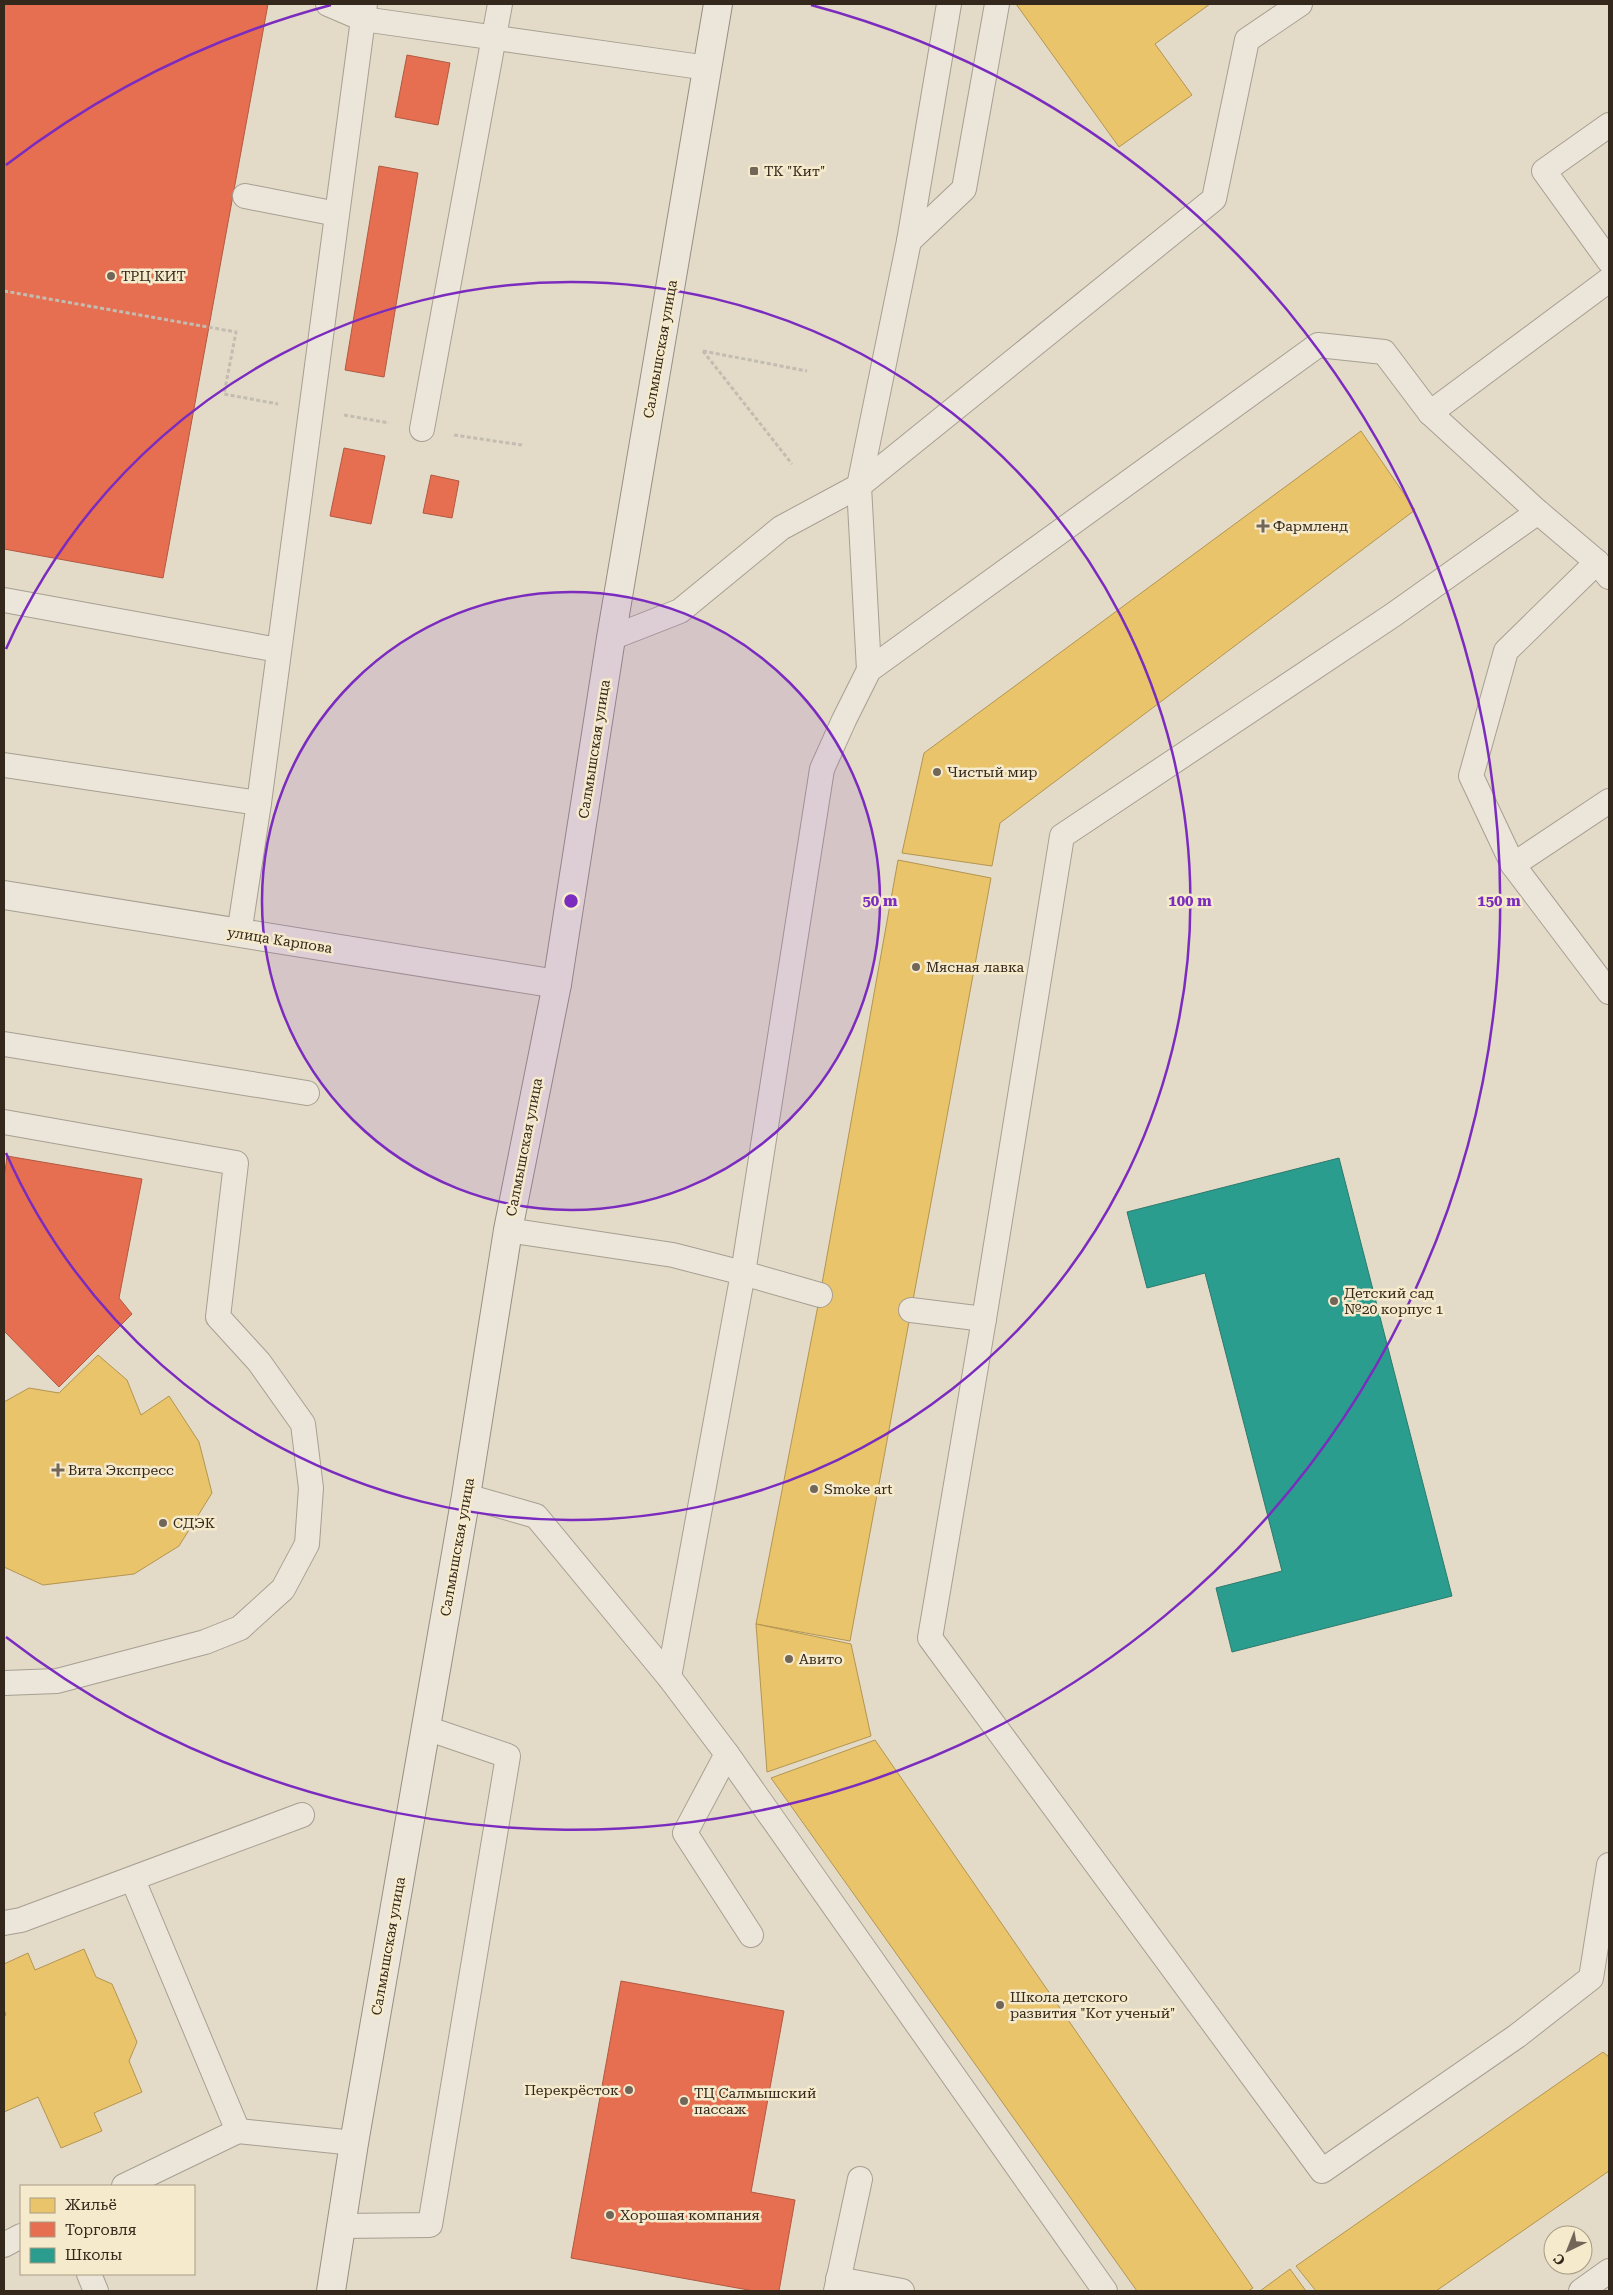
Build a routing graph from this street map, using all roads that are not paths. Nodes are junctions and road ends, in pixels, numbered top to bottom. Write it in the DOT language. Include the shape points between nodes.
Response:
graph roads {
  1 [pos="328,4"];
  2 [pos="500,4"];
  3 [pos="718,4"];
  4 [pos="949,4"];
  5 [pos="997,4"];
  6 [pos="1300,4"];
  7 [pos="364,12"];
  8 [pos="494,38"];
  9 [pos="708,68"];
  10 [pos="1609,125"];
  11 [pos="245,196"];
  12 [pos="337,214"];
  13 [pos="908,242"];
  14 [pos="1609,261"];
  15 [pos="1609,280"];
  16 [pos="1430,413"];
  17 [pos="422,429"];
  18 [pos="859,486"];
  19 [pos="1538,512"];
  20 [pos="1603,570"];
  21 [pos="4,600"];
  22 [pos="612,638"];
  23 [pos="278,650"];
  24 [pos="870,670"];
  25 [pos="4,765"];
  26 [pos="1609,801"];
  27 [pos="259,803"];
  28 [pos="1513,865"];
  29 [pos="4,895"];
  30 [pos="239,934"];
  31 [pos="557,984"];
  32 [pos="1609,992"];
  33 [pos="4,1044"];
  34 [pos="307,1094"];
  35 [pos="4,1122"];
  36 [pos="508,1230"];
  37 [pos="743,1273"];
  38 [pos="820,1295"];
  39 [pos="911,1310"];
  40 [pos="984,1320"];
  41 [pos="466,1496"];
  42 [pos="669,1677"];
  43 [pos="4,1683"];
  44 [pos="426,1728"];
  45 [pos="728,1754"];
  46 [pos="302,1815"];
  47 [pos="1609,1865"];
  48 [pos="133,1880"];
  49 [pos="4,1923"];
  50 [pos="751,1936"];
  51 [pos="238,2131"];
  52 [pos="354,2143"];
  53 [pos="860,2179"];
  54 [pos="126,2185"];
  55 [pos="342,2226"];
  56 [pos="20,2237"];
  57 [pos="4,2245"];
  58 [pos="1609,2272"];
  59 [pos="89,2275"];
  60 [pos="837,2285"];
  61 [pos="96,2291"];
  62 [pos="331,2291"];
  63 [pos="902,2291"];
  64 [pos="1106,2291"];
  65 [pos="1581,2291"];
  1 -- 7 [label="lane"];
  2 -- 8 [label="lane"];
  3 -- 9 [label="main road, Салмышская улица"];
  4 -- 13 [label="lane"];
  5 -- 13 [label="lane" via="964,189"];
  6 -- 18 [label="lane" via="1247,40 1214,199"];
  7 -- 8 [label="lane"];
  7 -- 12 [label="lane"];
  8 -- 9 [label="lane"];
  8 -- 17 [label="lane"];
  9 -- 22 [label="main road, Салмышская улица"];
  10 -- 14 [label="lane" via="1544,171"];
  11 -- 12 [label="lane"];
  12 -- 23 [label="lane"];
  13 -- 18 [label="lane"];
  15 -- 16 [label="lane"];
  16 -- 19 [label="lane"];
  16 -- 24 [label="lane" via="1384,352 1318,345"];
  18 -- 22 [label="lane" via="781,528 680,611"];
  18 -- 24 [label="lane"];
  19 -- 20 [label="lane"];
  19 -- 40 [label="lane" via="1393,615 1062,836"];
  20 -- 28 [label="lane" via="1506,651 1471,776"];
  21 -- 23 [label="lane"];
  22 -- 31 [label="main road, Салмышская улица"];
  23 -- 27 [label="lane"];
  24 -- 37 [label="lane" via="822,769"];
  25 -- 27 [label="lane"];
  26 -- 28 [label="lane"];
  27 -- 30 [label="lane"];
  28 -- 32 [label="lane"];
  29 -- 30 [label="main road, улица Карпова"];
  30 -- 31 [label="main road, улица Карпова"];
  31 -- 36 [label="main road, Салмышская улица"];
  33 -- 34 [label="lane"];
  35 -- 43 [label="lane" via="236,1163 218,1317 258,1362 303,1424 311,1488 307,1544 283,1589 240,1628 204,1642 57,1681"];
  36 -- 37 [label="lane" via="673,1255"];
  36 -- 41 [label="main road, Салмышская улица"];
  37 -- 38 [label="lane"];
  37 -- 42 [label="lane"];
  39 -- 40 [label="lane"];
  40 -- 47 [label="lane" via="930,1638 1322,2171 1517,2036 1591,1978"];
  41 -- 42 [label="lane" via="536,1516"];
  41 -- 44 [label="main road, Салмышская улица"];
  42 -- 45 [label="lane"];
  44 -- 52 [label="main road, Салмышская улица"];
  44 -- 55 [label="lane" via="508,1756 430,2225"];
  45 -- 50 [label="lane" via="684,1833"];
  45 -- 64 [label="lane"];
  46 -- 48 [label="lane"];
  48 -- 49 [label="lane" via="21,1920"];
  48 -- 51 [label="lane"];
  51 -- 52 [label="lane"];
  51 -- 54 [label="lane"];
  52 -- 55 [label="main road, Салмышская улица"];
  53 -- 60 [label="lane"];
  55 -- 62 [label="main road, Салмышская улица"];
  56 -- 57 [label="lane"];
  58 -- 65 [label="lane"];
  59 -- 61 [label="lane"];
  60 -- 63 [label="lane"];
}
